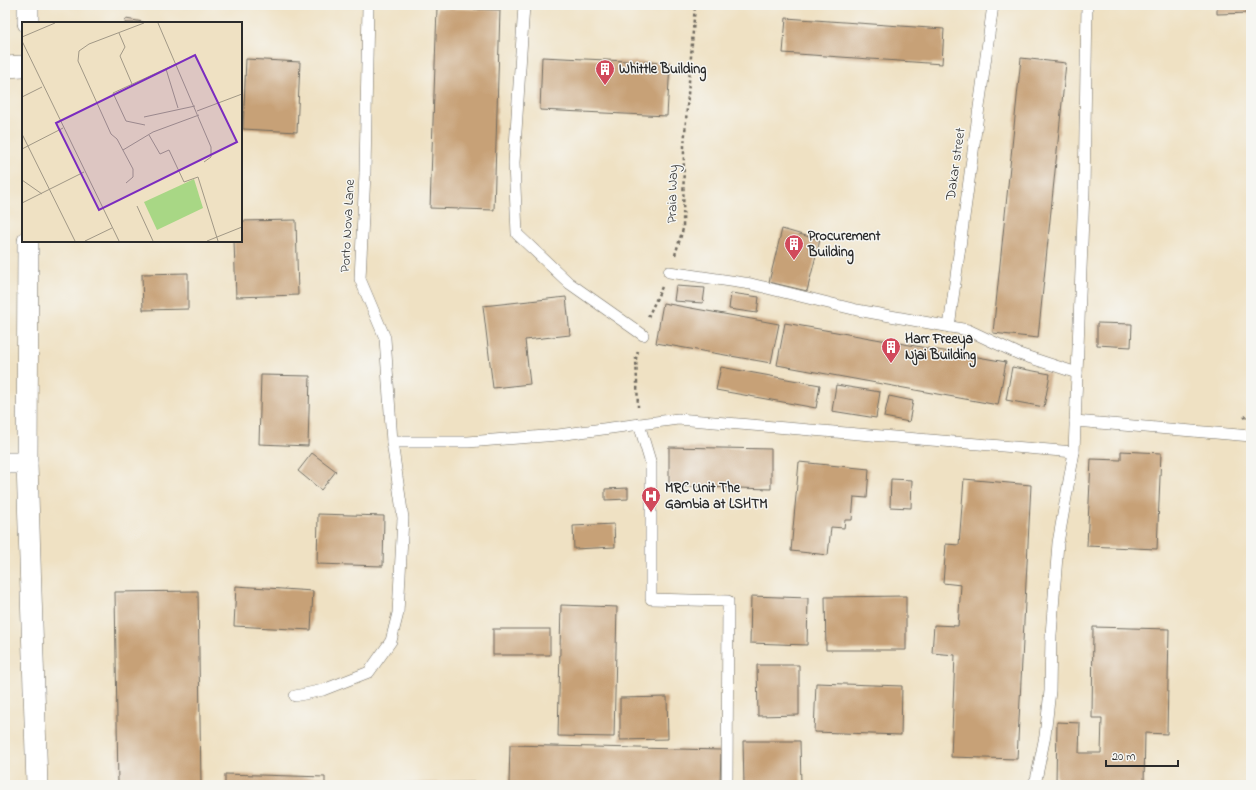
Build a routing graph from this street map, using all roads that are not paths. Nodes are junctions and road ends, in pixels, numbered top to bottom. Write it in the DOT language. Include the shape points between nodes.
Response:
graph roads {
  1 [pos="28,5"];
  2 [pos="368,5"];
  3 [pos="524,5"];
  4 [pos="993,5"];
  5 [pos="1087,5"];
  6 [pos="28,22"];
  7 [pos="22,66"];
  8 [pos="5,67"];
  9 [pos="28,242"];
  10 [pos="669,272"];
  11 [pos="949,327"];
  12 [pos="643,335"];
  13 [pos="1077,373"];
  14 [pos="1075,421"];
  15 [pos="639,424"];
  16 [pos="1251,436"];
  17 [pos="392,442"];
  18 [pos="1074,452"];
  19 [pos="5,463"];
  20 [pos="27,463"];
  21 [pos="295,696"];
  22 [pos="37,785"];
  23 [pos="727,785"];
  24 [pos="1032,785"];
  1 -- 6 [label="street"];
  2 -- 17 [label="lane, Porto Nova Lane" via="366,174 360,279 384,338"];
  3 -- 12 [label="lane" via="514,163 517,234 569,284"];
  4 -- 11 [label="lane, Dakar street"];
  5 -- 13 [label="lane" via="1084,191"];
  7 -- 8 [label="street"];
  9 -- 20 [label="street"];
  10 -- 11 [label="lane" via="751,284 857,310"];
  11 -- 13 [label="lane" via="968,330 1019,354"];
  13 -- 14 [label="lane"];
  14 -- 16 [label="lane"];
  14 -- 18 [label="lane"];
  15 -- 17 [label="lane" via="558,435 476,441"];
  15 -- 18 [label="lane" via="678,419"];
  15 -- 23 [label="lane" via="651,464 651,599 728,601"];
  17 -- 21 [label="lane, Porto Nova Lane" via="402,518 398,613 391,641 369,672 323,690"];
  18 -- 24 [label="lane" via="1058,543 1051,635 1050,699 1036,780"];
  19 -- 20 [label="street"];
  20 -- 22 [label="street"];
}
